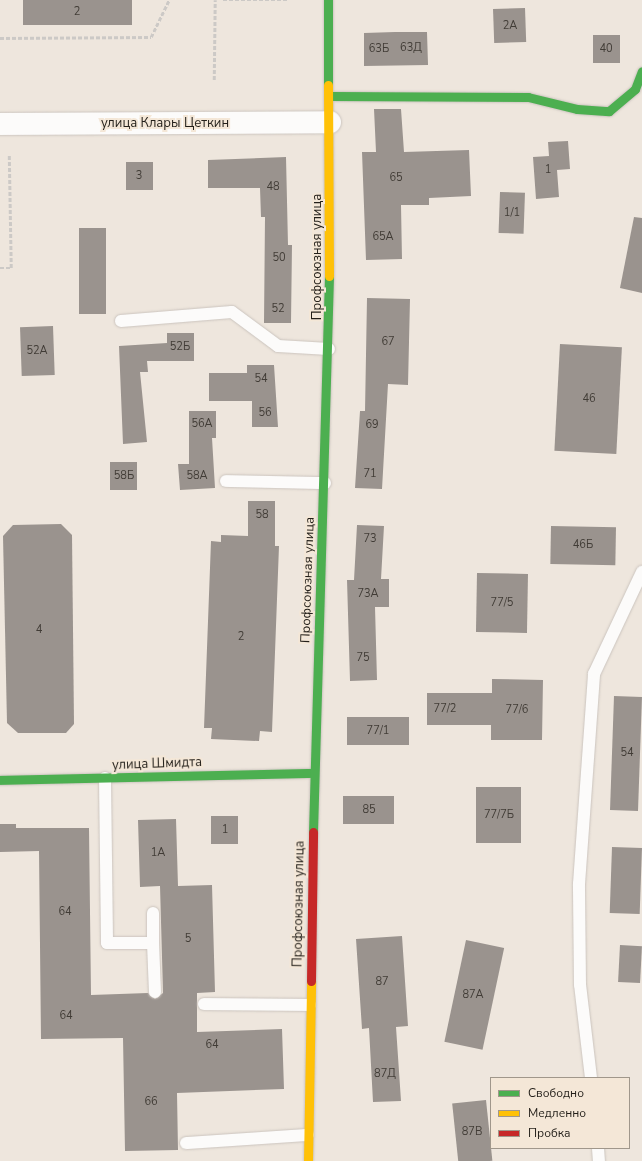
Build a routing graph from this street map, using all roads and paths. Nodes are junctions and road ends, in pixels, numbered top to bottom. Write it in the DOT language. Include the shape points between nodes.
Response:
graph roads {
  1 [pos="169,0"];
  2 [pos="215,0"];
  3 [pos="223,0"];
  4 [pos="287,0"];
  5 [pos="328,0"];
  6 [pos="0,38"];
  7 [pos="642,70"];
  8 [pos="214,80"];
  9 [pos="330,96"];
  10 [pos="330,122"];
  11 [pos="0,124"];
  12 [pos="9,156"];
  13 [pos="0,268"];
  14 [pos="121,321"];
  15 [pos="329,349"];
  16 [pos="226,481"];
  17 [pos="325,483"];
  18 [pos="642,572"];
  19 [pos="314,772"];
  20 [pos="105,778"];
  21 [pos="0,780"];
  22 [pos="153,913"];
  23 [pos="153,943"];
  24 [pos="155,992"];
  25 [pos="204,1004"];
  26 [pos="310,1005"];
  27 [pos="591,1077"];
  28 [pos="308,1135"];
  29 [pos="186,1143"];
  30 [pos="598,1149"];
  31 [pos="308,1161"];
  32 [pos="600,1161"];
  1 -- 6 [label="path" via="151,37"];
  2 -- 8 [label="path"];
  3 -- 4 [label="path"];
  5 -- 9 [label="street, Профсоюзная улица"];
  7 -- 9 [label="street" via="635,89 610,112 577,109 528,97"];
  9 -- 10 [label="street, Профсоюзная улица"];
  10 -- 11 [label="street, улица Клары Цеткин"];
  10 -- 15 [label="street, Профсоюзная улица"];
  12 -- 13 [label="path" via="11,268"];
  14 -- 15 [label="lane" via="232,312 278,346"];
  15 -- 17 [label="street, Профсоюзная улица"];
  16 -- 17 [label="lane"];
  17 -- 19 [label="street, Профсоюзная улица"];
  18 -- 27 [label="lane" via="593,682 579,884 580,985"];
  19 -- 20 [label="street, улица Шмидта"];
  19 -- 26 [label="street, Профсоюзная улица"];
  20 -- 21 [label="street, улица Шмидта"];
  20 -- 23 [label="lane" via="107,943"];
  22 -- 23 [label="lane"];
  23 -- 24 [label="lane"];
  25 -- 26 [label="lane"];
  26 -- 28 [label="street, Профсоюзная улица"];
  28 -- 29 [label="lane"];
  28 -- 31 [label="street, Профсоюзная улица"];
  30 -- 32 [label="lane"];
}
